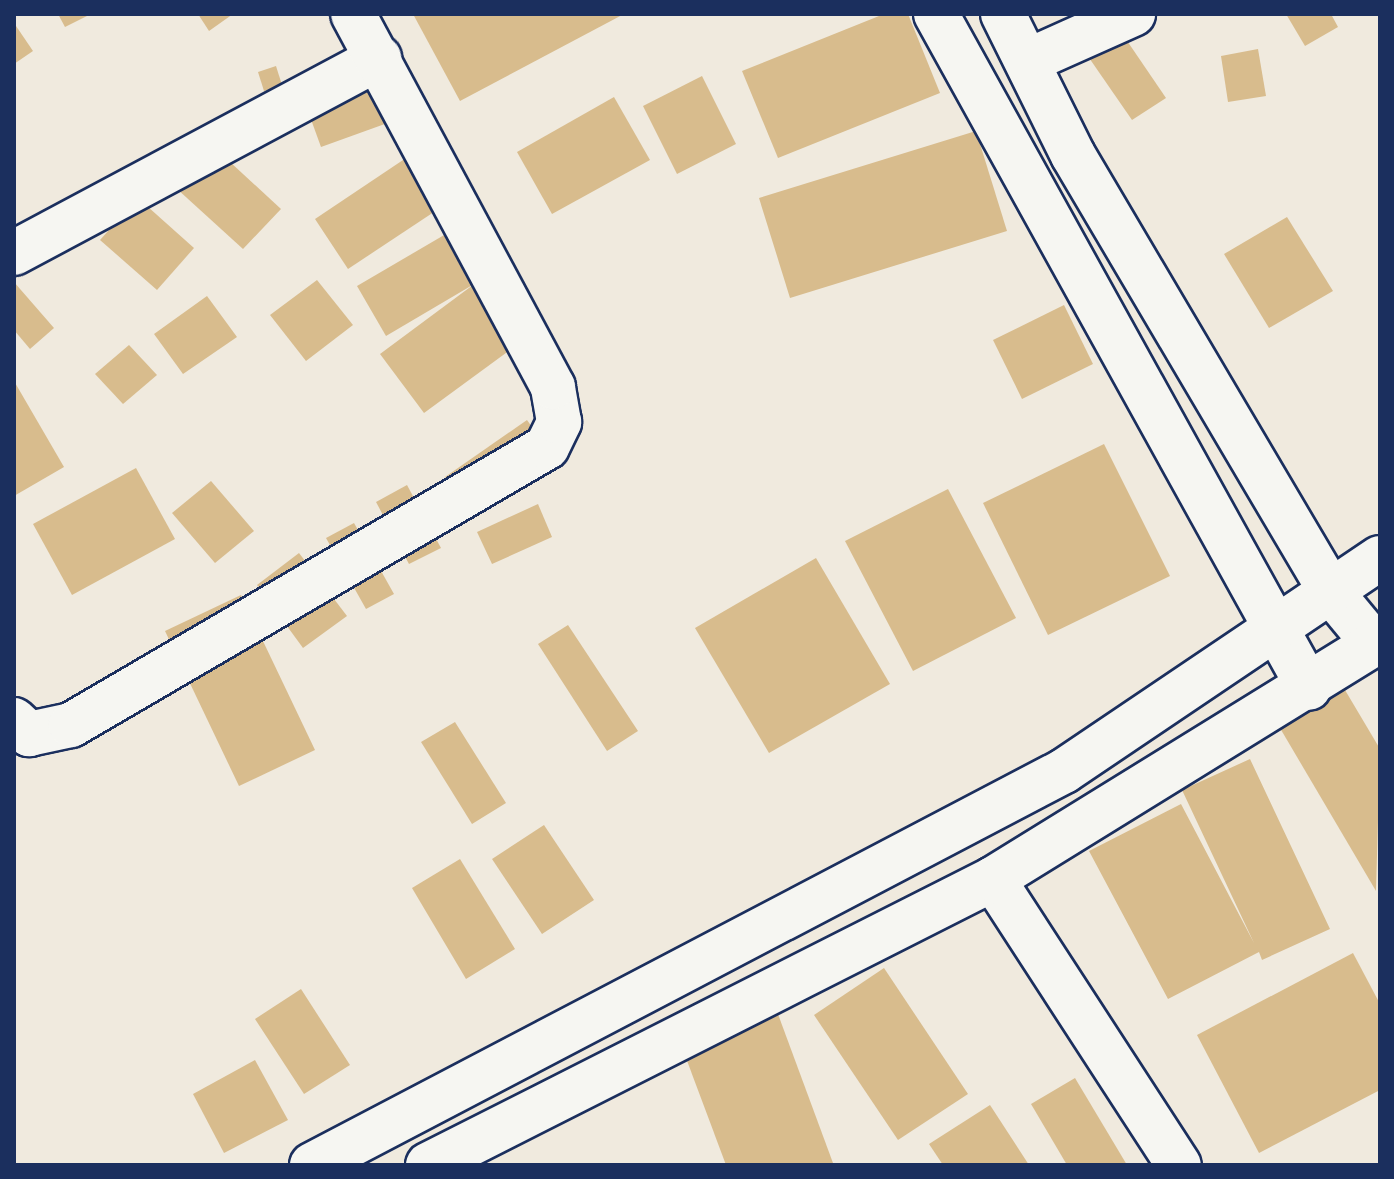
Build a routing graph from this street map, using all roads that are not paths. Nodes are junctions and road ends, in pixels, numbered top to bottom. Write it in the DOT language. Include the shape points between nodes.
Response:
graph roads {
  1 [pos="353,14"];
  2 [pos="936,14"];
  3 [pos="1003,14"];
  4 [pos="1133,14"];
  5 [pos="379,58"];
  6 [pos="1030,60"];
  7 [pos="14,253"];
  8 [pos="1380,558"];
  9 [pos="1331,592"];
  10 [pos="1273,632"];
  11 [pos="1377,642"];
  12 [pos="1309,688"];
  13 [pos="14,720"];
  14 [pos="993,879"];
  15 [pos="312,1165"];
  16 [pos="428,1165"];
  17 [pos="1179,1165"];
  1 -- 5 [label="street"];
  2 -- 10 [label="street"];
  3 -- 6 [label="street"];
  4 -- 6 [label="street"];
  5 -- 7 [label="street"];
  5 -- 13 [label="street" via="553,387 559,422 547,447 71,725 29,734"];
  6 -- 9 [label="street" via="1073,155"];
  8 -- 9 [label="street"];
  9 -- 10 [label="street"];
  9 -- 11 [label="street"];
  10 -- 12 [label="street"];
  10 -- 15 [label="street" via="968,825"];
  11 -- 12 [label="street"];
  12 -- 14 [label="street"];
  14 -- 16 [label="street"];
  14 -- 17 [label="street"];
}
